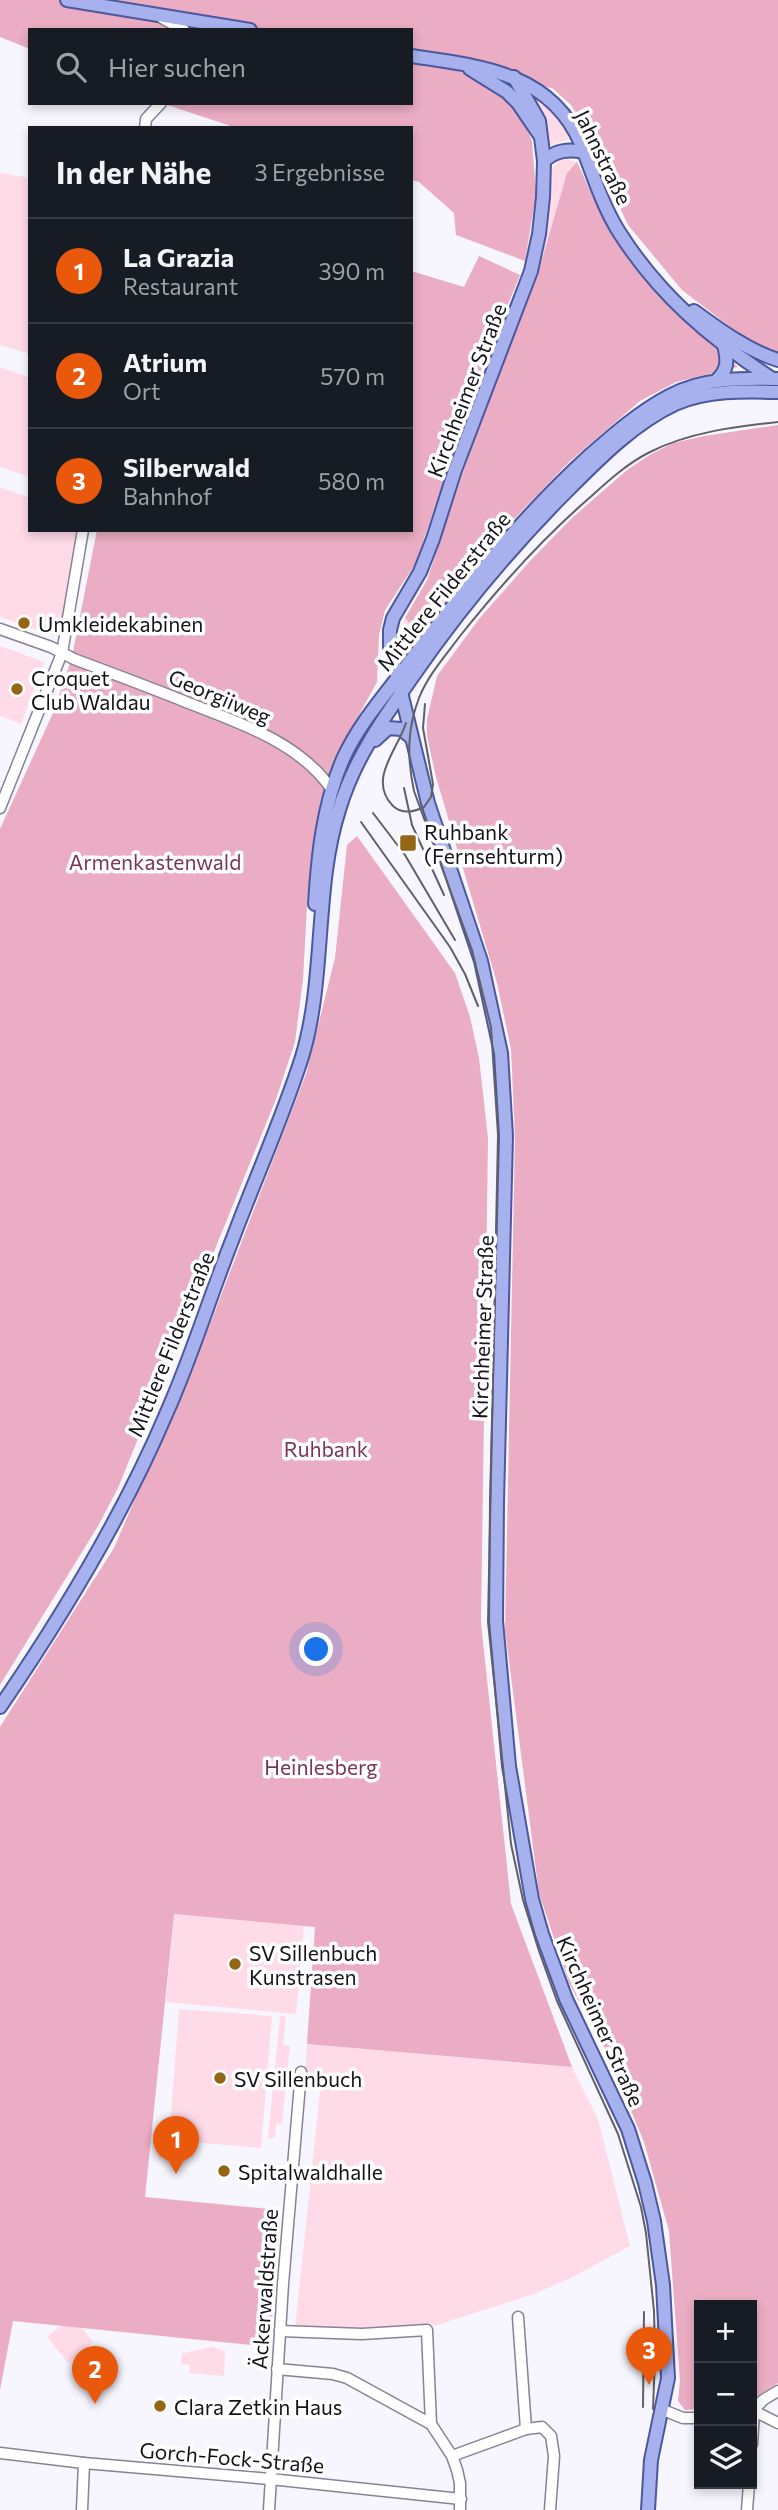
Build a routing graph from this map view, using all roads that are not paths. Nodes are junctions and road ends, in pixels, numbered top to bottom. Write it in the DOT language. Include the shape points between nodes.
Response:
graph roads {
  1 [pos="67,0"];
  2 [pos="155,15"];
  3 [pos="180,28"];
  4 [pos="235,28"];
  5 [pos="413,57"];
  6 [pos="464,65"];
  7 [pos="514,77"];
  8 [pos="160,105"];
  9 [pos="146,124"];
  10 [pos="540,134"];
  11 [pos="584,152"];
  12 [pos="544,161"];
  13 [pos="659,284"];
  14 [pos="724,345"];
  15 [pos="778,360"];
  16 [pos="776,380"];
  17 [pos="716,381"];
  18 [pos="778,392"];
  19 [pos="83,532"];
  20 [pos="0,629"];
  21 [pos="62,653"];
  22 [pos="397,678"];
  23 [pos="401,693"];
  24 [pos="411,737"];
  25 [pos="366,746"];
  26 [pos="332,790"];
  27 [pos="0,808"];
  28 [pos="337,814"];
  29 [pos="317,970"];
  30 [pos="0,1707"];
  31 [pos="301,2072"];
  32 [pos="518,2317"];
  33 [pos="279,2331"];
  34 [pos="277,2369"];
  35 [pos="778,2391"];
  36 [pos="757,2407"];
  37 [pos="663,2410"];
  38 [pos="757,2414"];
  39 [pos="694,2418"];
  40 [pos="778,2423"];
  41 [pos="431,2424"];
  42 [pos="526,2428"];
  43 [pos="0,2453"];
  44 [pos="452,2456"];
  45 [pos="84,2463"];
  46 [pos="270,2479"];
  47 [pos="749,2489"];
  48 [pos="460,2505"];
  49 [pos="82,2510"];
  50 [pos="269,2510"];
  51 [pos="550,2510"];
  52 [pos="648,2510"];
  53 [pos="747,2510"];
  1 -- 2 [label="main road"];
  2 -- 3 [label="street"];
  2 -- 4 [label="main road"];
  5 -- 6 [label="main road, Jahnstraße"];
  6 -- 7 [label="main road, Jahnstraße"];
  6 -- 10 [label="main road, Kirchheimer Straße" via="507,92"];
  7 -- 10 [label="main road, Kirchheimer Straße" via="540,121"];
  7 -- 11 [label="main road, Jahnstraße" via="557,107"];
  8 -- 9 [label="street"];
  10 -- 12 [label="main road, Kirchheimer Straße"];
  11 -- 12 [label="main road" via="557,152"];
  11 -- 13 [label="main road, Jahnstraße" via="608,212"];
  12 -- 22 [label="main road, Kirchheimer Straße" via="540,234 531,271 420,572 393,618 390,647"];
  13 -- 14 [label="main road, Jahnstraße"];
  13 -- 15 [label="main road, Jahnstraße" via="715,326"];
  14 -- 16 [label="main road, Jahnstraße"];
  14 -- 17 [label="main road" via="725,370"];
  16 -- 17 [label="main road, Mittlere Filderstraße"];
  17 -- 22 [label="main road, Mittlere Filderstraße" via="671,394 640,414 564,480 473,579"];
  18 -- 23 [label="main road, Mittlere Filderstraße" via="704,395 675,404 628,436 503,558"];
  19 -- 21 [label="street"];
  20 -- 21 [label="street, Georgiiweg"];
  21 -- 26 [label="street, Georgiiweg" via="261,733 308,764"];
  21 -- 27 [label="street"];
  22 -- 23 [label="main road, Kirchheimer Straße"];
  22 -- 26 [label="main road, Mittlere Filderstraße" via="358,730"];
  23 -- 24 [label="main road, Kirchheimer Straße"];
  23 -- 25 [label="main road, Mittlere Filderstraße"];
  24 -- 25 [label="main road" via="401,729 388,729"];
  24 -- 37 [label="main road, Kirchheimer Straße" via="481,961 501,1053 506,1136 496,1621 517,1820 532,1899 556,1973 619,2109 645,2183 664,2297 668,2378"];
  25 -- 28 [label="main road, Mittlere Filderstraße"];
  26 -- 28 [label="main road"];
  26 -- 29 [label="main road, Mittlere Filderstraße" via="318,861"];
  28 -- 29 [label="main road, Mittlere Filderstraße"];
  29 -- 30 [label="main road, Mittlere Filderstraße" via="302,1056 168,1411 96,1553"];
  31 -- 33 [label="street, Äckerwaldstraße"];
  32 -- 42 [label="street"];
  33 -- 34 [label="street, Äckerwaldstraße"];
  33 -- 41 [label="street" via="428,2335"];
  34 -- 41 [label="street" via="347,2378"];
  34 -- 46 [label="street, Äckerwaldstraße"];
  35 -- 36 [label="street"];
  37 -- 39 [label="street"];
  37 -- 52 [label="main road, Kirchheimer Straße" via="651,2460"];
  38 -- 40 [label="street"];
  41 -- 44 [label="street"];
  42 -- 44 [label="street"];
  42 -- 51 [label="street" via="542,2427 551,2436"];
  43 -- 45 [label="street, Gorch-Fock-Straße"];
  44 -- 48 [label="street"];
  45 -- 46 [label="street, Gorch-Fock-Straße"];
  45 -- 49 [label="street"];
  46 -- 48 [label="street, Gorch-Fock-Straße"];
  46 -- 50 [label="street, Äckerwaldstraße"];
  47 -- 53 [label="street"];
}
